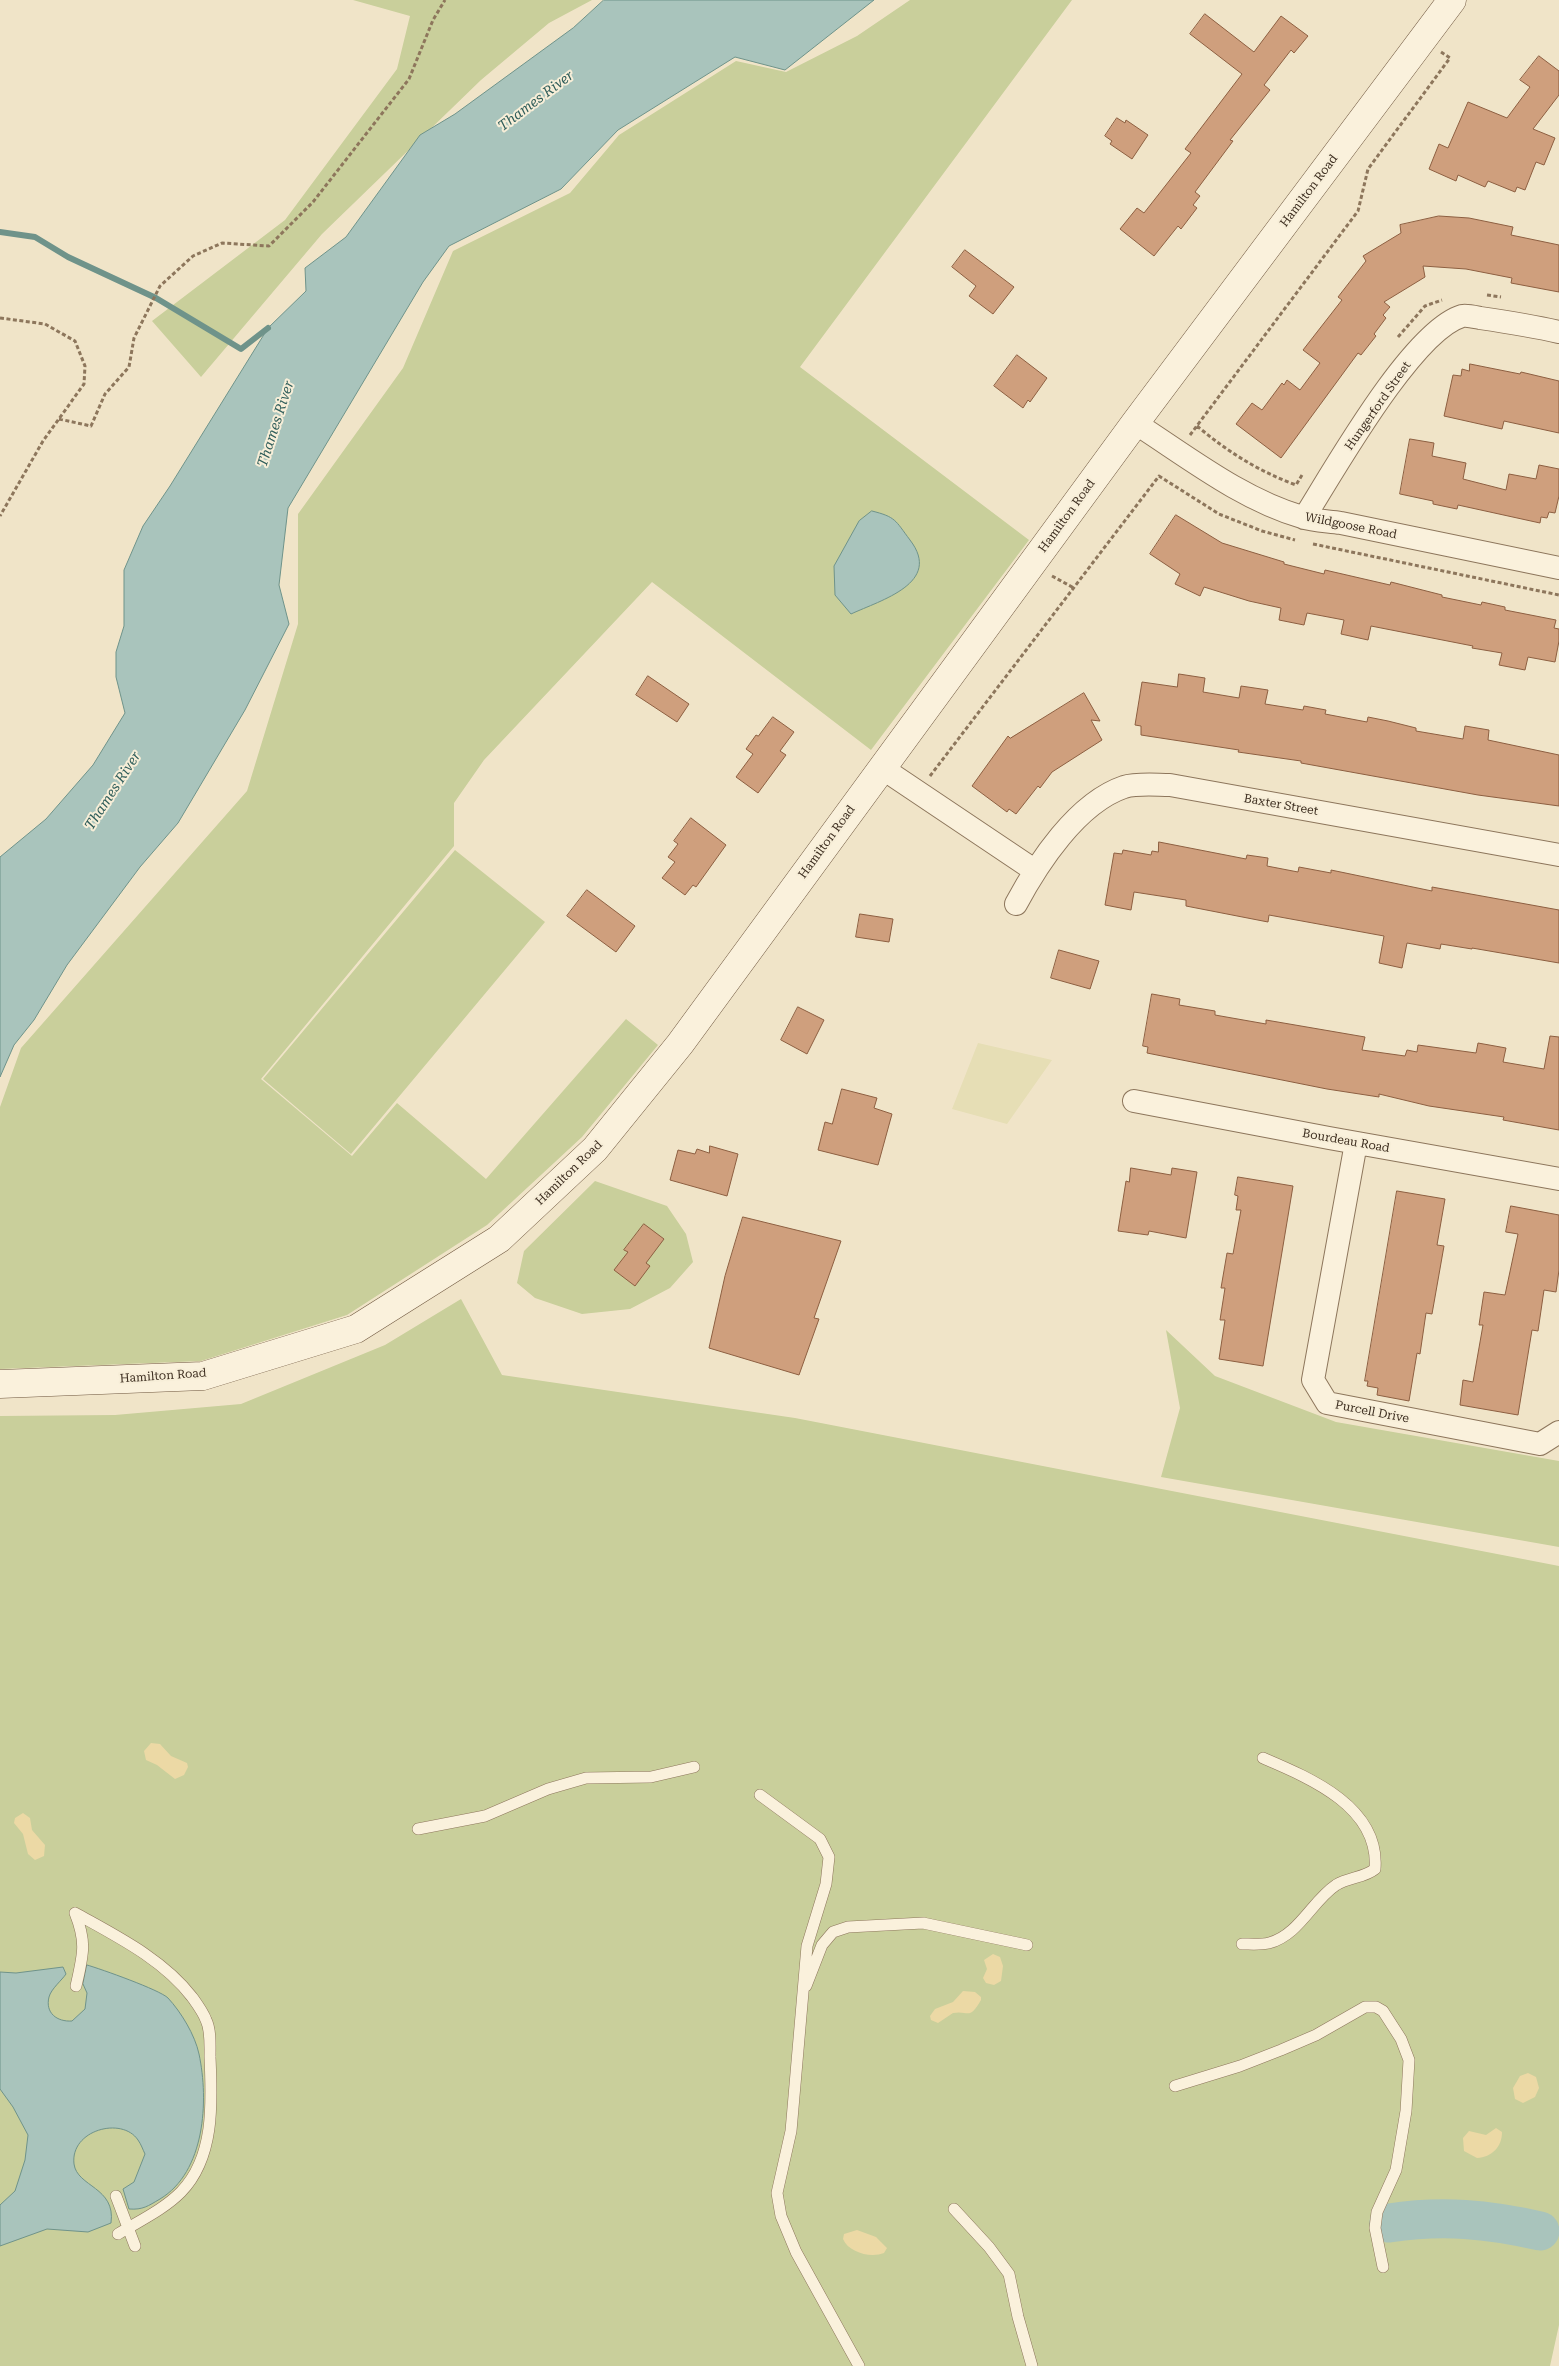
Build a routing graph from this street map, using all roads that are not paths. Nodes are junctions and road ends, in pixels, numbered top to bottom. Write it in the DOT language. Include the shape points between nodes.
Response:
graph roads {
  1 [pos="1452,0"];
  2 [pos="1559,332"];
  3 [pos="1135,423"];
  4 [pos="1304,518"];
  5 [pos="1559,568"];
  6 [pos="882,768"];
  7 [pos="1559,855"];
  8 [pos="1034,870"];
  9 [pos="1016,904"];
  10 [pos="1134,1100"];
  11 [pos="1356,1143"];
  12 [pos="1559,1179"];
  13 [pos="0,1384"];
  14 [pos="1559,1432"];
  15 [pos="1263,1758"];
  16 [pos="694,1766"];
  17 [pos="760,1795"];
  18 [pos="418,1829"];
  19 [pos="1242,1944"];
  20 [pos="1027,1945"];
  21 [pos="76,1986"];
  22 [pos="801,1997"];
  23 [pos="1175,2086"];
  24 [pos="116,2196"];
  25 [pos="954,2209"];
  26 [pos="123,2231"];
  27 [pos="135,2246"];
  28 [pos="1384,2267"];
  29 [pos="859,2366"];
  30 [pos="1032,2366"];
  1 -- 3 [label="main road, Hamilton Road"];
  2 -- 4 [label="street, Hungerford Street" via="1520,323 1462,316 1436,332 1412,356 1382,395"];
  3 -- 4 [label="street, Wildgoose Road" via="1233,486"];
  3 -- 6 [label="main road, Hamilton Road"];
  4 -- 5 [label="street, Wildgoose Road"];
  6 -- 8 [label="street"];
  6 -- 13 [label="main road, Hamilton Road" via="680,1044 601,1142 499,1240 356,1329 203,1376"];
  7 -- 8 [label="street, Baxter Street" via="1170,785 1125,787 1096,802"];
  8 -- 9 [label="street, Baxter Street"];
  10 -- 11 [label="street, Bourdeau Road"];
  11 -- 12 [label="street, Bourdeau Road"];
  11 -- 14 [label="street, Purcell Drive" via="1313,1380 1327,1403 1540,1444"];
  15 -- 19 [label="lane" via="1314,1780 1354,1809 1370,1838 1376,1869 1369,1875 1338,1883 1285,1936 1268,1943"];
  16 -- 18 [label="lane" via="651,1777 586,1778 548,1789 485,1816"];
  17 -- 22 [label="lane" via="820,1839 829,1857 826,1884 807,1946"];
  20 -- 22 [label="lane" via="924,1923 848,1927 833,1932 822,1944"];
  21 -- 26 [label="lane" via="84,1954 83,1933 75,1913 150,1958 191,1996 207,2021 212,2087 205,2147 182,2190 164,2207"];
  22 -- 29 [label="lane" via="791,2131 777,2193 781,2216 796,2252"];
  23 -- 28 [label="lane" via="1299,2043 1365,2007 1383,2011 1401,2039 1409,2060 1406,2111 1396,2170 1377,2212 1375,2228"];
  24 -- 26 [label="lane"];
  25 -- 30 [label="lane" via="1009,2274"];
  26 -- 27 [label="lane"];
}
